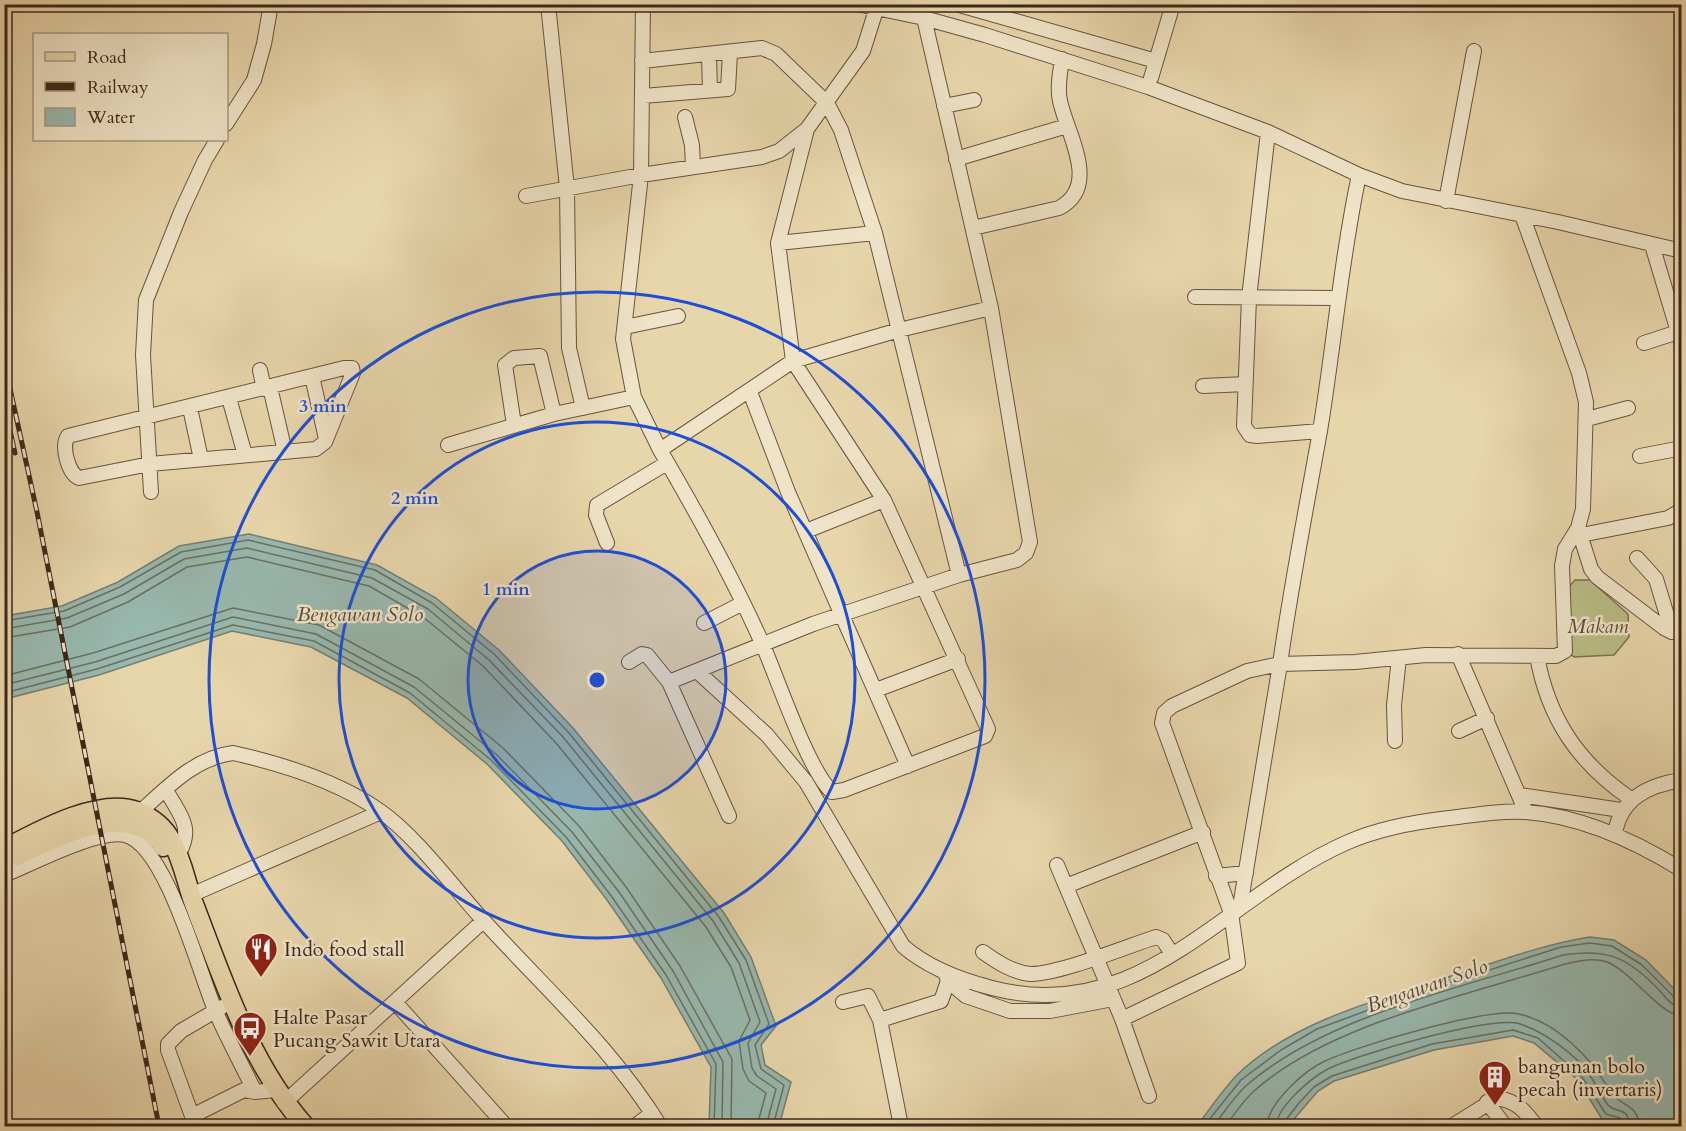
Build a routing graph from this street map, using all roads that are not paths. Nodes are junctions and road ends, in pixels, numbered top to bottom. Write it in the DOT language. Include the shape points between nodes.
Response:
graph roads {
  1 [pos="271,4"];
  2 [pos="548,4"];
  3 [pos="643,4"];
  4 [pos="857,4"];
  5 [pos="956,4"];
  6 [pos="1173,4"];
  7 [pos="876,10"];
  8 [pos="910,10"];
  9 [pos="924,18"];
  10 [pos="1474,51"];
  11 [pos="730,53"];
  12 [pos="709,56"];
  13 [pos="1062,59"];
  14 [pos="642,61"];
  15 [pos="1156,61"];
  16 [pos="1151,78"];
  17 [pos="710,90"];
  18 [pos="643,96"];
  19 [pos="974,100"];
  20 [pos="827,103"];
  21 [pos="944,106"];
  22 [pos="685,117"];
  23 [pos="228,121"];
  24 [pos="1067,126"];
  25 [pos="807,129"];
  26 [pos="1268,132"];
  27 [pos="216,141"];
  28 [pos="956,159"];
  29 [pos="693,167"];
  30 [pos="641,175"];
  31 [pos="1359,175"];
  32 [pos="567,188"];
  33 [pos="525,196"];
  34 [pos="1446,201"];
  35 [pos="1522,215"];
  36 [pos="973,228"];
  37 [pos="875,233"];
  38 [pos="778,243"];
  39 [pos="1652,245"];
  40 [pos="1682,251"];
  41 [pos="1194,297"];
  42 [pos="1249,298"];
  43 [pos="1337,298"];
  44 [pos="991,308"];
  45 [pos="678,316"];
  46 [pos="625,327"];
  47 [pos="899,330"];
  48 [pos="1680,338"];
  49 [pos="1644,343"];
  50 [pos="793,361"];
  51 [pos="260,370"];
  52 [pos="312,376"];
  53 [pos="1245,384"];
  54 [pos="1203,386"];
  55 [pos="267,388"];
  56 [pos="750,392"];
  57 [pos="229,398"];
  58 [pos="634,398"];
  59 [pos="190,408"];
  60 [pos="583,408"];
  61 [pos="1628,408"];
  62 [pos="554,414"];
  63 [pos="149,418"];
  64 [pos="1587,419"];
  65 [pos="514,425"];
  66 [pos="1320,431"];
  67 [pos="326,439"];
  68 [pos="448,445"];
  69 [pos="1682,448"];
  70 [pos="660,450"];
  71 [pos="285,452"];
  72 [pos="245,455"];
  73 [pos="1640,456"];
  74 [pos="201,459"];
  75 [pos="668,463"];
  76 [pos="150,464"];
  77 [pos="152,492"];
  78 [pos="884,500"];
  79 [pos="1682,510"];
  80 [pos="806,531"];
  81 [pos="1580,532"];
  82 [pos="607,543"];
  83 [pos="1637,558"];
  84 [pos="959,575"];
  85 [pos="925,587"];
  86 [pos="743,603"];
  87 [pos="843,614"];
  88 [pos="704,623"];
  89 [pos="1677,631"];
  90 [pos="762,643"];
  91 [pos="1458,654"];
  92 [pos="1537,656"];
  93 [pos="1399,658"];
  94 [pos="958,659"];
  95 [pos="629,662"];
  96 [pos="1280,664"];
  97 [pos="698,672"];
  98 [pos="669,682"];
  99 [pos="876,690"];
  100 [pos="1487,718"];
  101 [pos="1459,731"];
  102 [pos="1395,741"];
  103 [pos="908,766"];
  104 [pos="815,768"];
  105 [pos="1682,780"];
  106 [pos="806,782"];
  107 [pos="166,790"];
  108 [pos="1520,795"];
  109 [pos="1631,799"];
  110 [pos="1621,810"];
  111 [pos="140,812"];
  112 [pos="381,812"];
  113 [pos="1526,812"];
  114 [pos="729,816"];
  115 [pos="1203,832"];
  116 [pos="1615,834"];
  117 [pos="178,853"];
  118 [pos="12,858"];
  119 [pos="1057,865"];
  120 [pos="1682,870"];
  121 [pos="1246,873"];
  122 [pos="4,875"];
  123 [pos="1216,876"];
  124 [pos="1066,886"];
  125 [pos="190,893"];
  126 [pos="1236,910"];
  127 [pos="483,921"];
  128 [pos="983,952"];
  129 [pos="1172,954"];
  130 [pos="1096,957"];
  131 [pos="947,977"];
  132 [pos="1110,993"];
  133 [pos="1018,995"];
  134 [pos="966,996"];
  135 [pos="232,1001"];
  136 [pos="941,1001"];
  137 [pos="395,1002"];
  138 [pos="843,1002"];
  139 [pos="998,1007"];
  140 [pos="215,1011"];
  141 [pos="1122,1019"];
  142 [pos="880,1020"];
  143 [pos="255,1092"];
  144 [pos="280,1096"];
  145 [pos="1149,1096"];
  146 [pos="1487,1102"];
  147 [pos="652,1113"];
  148 [pos="193,1121"];
  149 [pos="305,1126"];
  150 [pos="506,1126"];
  151 [pos="636,1126"];
  152 [pos="660,1126"];
  153 [pos="901,1126"];
  154 [pos="1452,1126"];
  155 [pos="1504,1126"];
  156 [pos="1536,1126"];
  1 -- 23 [label="street" via="254,80"];
  2 -- 32 [label="street"];
  3 -- 14 [label="street"];
  4 -- 7 [label="street"];
  5 -- 15 [label="street"];
  6 -- 15 [label="street"];
  7 -- 8 [label="street"];
  7 -- 20 [label="street" via="863,51 833,89"];
  8 -- 9 [label="street"];
  9 -- 13 [label="street"];
  9 -- 21 [label="street"];
  10 -- 34 [label="street"];
  11 -- 12 [label="street"];
  11 -- 17 [label="street" via="729,88"];
  11 -- 20 [label="street" via="762,48 769,51"];
  12 -- 14 [label="street"];
  12 -- 17 [label="street"];
  13 -- 24 [label="street" via="1060,99"];
  13 -- 26 [label="street"];
  14 -- 18 [label="street"];
  15 -- 16 [label="street"];
  17 -- 18 [label="street"];
  18 -- 30 [label="street"];
  19 -- 21 [label="street"];
  20 -- 25 [label="street"];
  20 -- 37 [label="street" via="841,130"];
  21 -- 28 [label="street"];
  22 -- 29 [label="street"];
  24 -- 28 [label="street"];
  24 -- 36 [label="street" via="1080,175 1070,200 1059,208"];
  25 -- 29 [label="street" via="772,154"];
  25 -- 38 [label="street"];
  26 -- 31 [label="street"];
  26 -- 42 [label="street"];
  27 -- 63 [label="street" via="190,191 146,300 143,355"];
  28 -- 36 [label="street"];
  29 -- 30 [label="street"];
  30 -- 32 [label="street"];
  30 -- 46 [label="street"];
  31 -- 34 [label="street" via="1402,191"];
  31 -- 43 [label="street"];
  32 -- 33 [label="street"];
  32 -- 60 [label="street" via="569,348"];
  34 -- 35 [label="street"];
  35 -- 39 [label="street"];
  35 -- 64 [label="street" via="1579,373"];
  36 -- 44 [label="street"];
  37 -- 38 [label="street"];
  37 -- 47 [label="street"];
  38 -- 50 [label="street"];
  39 -- 40 [label="street"];
  39 -- 48 [label="street"];
  41 -- 42 [label="street"];
  42 -- 43 [label="street"];
  42 -- 53 [label="street"];
  43 -- 66 [label="street"];
  44 -- 47 [label="street"];
  44 -- 84 [label="street" via="1030,542 1026,553 1017,560"];
  45 -- 46 [label="street"];
  46 -- 58 [label="street" via="623,339"];
  47 -- 50 [label="street"];
  47 -- 84 [label="street"];
  48 -- 49 [label="street"];
  50 -- 56 [label="street"];
  50 -- 78 [label="street"];
  51 -- 55 [label="street"];
  52 -- 55 [label="street"];
  52 -- 67 [label="street"];
  52 -- 67 [label="street" via="344,368 354,370"];
  53 -- 54 [label="street"];
  53 -- 66 [label="street" via="1243,422 1250,435"];
  55 -- 57 [label="street"];
  55 -- 71 [label="street"];
  56 -- 70 [label="street"];
  56 -- 80 [label="street"];
  57 -- 59 [label="street"];
  57 -- 72 [label="street"];
  58 -- 60 [label="street"];
  58 -- 70 [label="street"];
  59 -- 63 [label="street"];
  59 -- 74 [label="street"];
  60 -- 62 [label="street"];
  61 -- 64 [label="street"];
  62 -- 65 [label="street"];
  62 -- 65 [label="street" via="540,356 514,358 505,365"];
  63 -- 76 [label="street"];
  63 -- 76 [label="street" via="70,436 65,442 71,473 79,478"];
  64 -- 81 [label="street"];
  65 -- 68 [label="street"];
  66 -- 96 [label="street"];
  67 -- 71 [label="street" via="316,449"];
  69 -- 73 [label="street"];
  70 -- 75 [label="street"];
  71 -- 72 [label="street"];
  72 -- 74 [label="street"];
  74 -- 76 [label="street"];
  75 -- 82 [label="street" via="597,505 596,515"];
  75 -- 86 [label="street" via="718,549"];
  76 -- 77 [label="street"];
  78 -- 80 [label="street"];
  78 -- 85 [label="street"];
  79 -- 81 [label="street" via="1668,518"];
  80 -- 87 [label="street"];
  81 -- 89 [label="street" via="1597,578"];
  81 -- 92 [label="street" via="1568,541 1562,566 1566,649 1556,656"];
  83 -- 89 [label="street" via="1656,579"];
  84 -- 85 [label="street"];
  85 -- 87 [label="street"];
  85 -- 94 [label="street"];
  86 -- 88 [label="street"];
  86 -- 90 [label="street"];
  87 -- 90 [label="street"];
  87 -- 99 [label="street"];
  90 -- 97 [label="street"];
  90 -- 104 [label="street"];
  91 -- 92 [label="street"];
  91 -- 93 [label="street"];
  91 -- 100 [label="street"];
  92 -- 109 [label="street" via="1549,705 1565,735 1591,768"];
  93 -- 96 [label="street"];
  93 -- 102 [label="street"];
  94 -- 99 [label="street"];
  94 -- 103 [label="street" via="988,732"];
  95 -- 98 [label="street" via="642,654 647,656"];
  96 -- 115 [label="street" via="1238,675 1172,706 1164,714 1162,723"];
  96 -- 121 [label="street"];
  97 -- 98 [label="street"];
  97 -- 106 [label="street" via="767,735"];
  98 -- 114 [label="street"];
  99 -- 103 [label="street"];
  100 -- 101 [label="street"];
  100 -- 108 [label="street"];
  103 -- 104 [label="street" via="834,792"];
  104 -- 106 [label="street"];
  105 -- 109 [label="street"];
  106 -- 131 [label="street" via="903,946"];
  107 -- 111 [label="street"];
  107 -- 112 [label="street" via="180,775 220,755 233,753 352,794"];
  107 -- 117 [label="street" via="186,825 184,843"];
  108 -- 110 [label="street"];
  108 -- 113 [label="street"];
  109 -- 110 [label="street"];
  110 -- 116 [label="street"];
  111 -- 117 [label="main road" via="162,828"];
  111 -- 118 [label="main road" via="111,809 70,818"];
  112 -- 125 [label="street"];
  112 -- 127 [label="street" via="425,853"];
  113 -- 116 [label="street"];
  113 -- 126 [label="street" via="1412,822 1364,836 1303,865"];
  115 -- 123 [label="street"];
  115 -- 124 [label="street"];
  116 -- 120 [label="street"];
  117 -- 125 [label="main road"];
  118 -- 122 [label="street"];
  118 -- 125 [label="main road" via="87,828 132,824 146,830 161,844"];
  118 -- 140 [label="street" via="93,838 124,835 138,841 150,853 167,883"];
  119 -- 124 [label="street"];
  121 -- 123 [label="street"];
  121 -- 126 [label="street"];
  123 -- 126 [label="street"];
  124 -- 130 [label="street"];
  125 -- 135 [label="main road"];
  126 -- 129 [label="street"];
  126 -- 141 [label="street" via="1238,963"];
  127 -- 137 [label="street"];
  127 -- 147 [label="street" via="590,1031"];
  128 -- 130 [label="street" via="1005,966 1031,974"];
  129 -- 130 [label="street" via="1163,940 1156,937"];
  129 -- 132 [label="street"];
  130 -- 132 [label="street"];
  131 -- 133 [label="street"];
  131 -- 134 [label="street"];
  131 -- 136 [label="street"];
  132 -- 133 [label="street"];
  132 -- 139 [label="street" via="1050,1011 1020,1012"];
  132 -- 141 [label="street"];
  133 -- 139 [label="street"];
  134 -- 136 [label="street"];
  134 -- 139 [label="street"];
  135 -- 140 [label="street"];
  135 -- 144 [label="main road"];
  136 -- 142 [label="street"];
  137 -- 144 [label="street"];
  137 -- 150 [label="street"];
  138 -- 142 [label="street" via="868,996"];
  140 -- 143 [label="street"];
  140 -- 148 [label="street" via="168,1044"];
  141 -- 145 [label="street"];
  142 -- 153 [label="street"];
  143 -- 144 [label="street"];
  143 -- 148 [label="street" via="244,1090"];
  144 -- 149 [label="main road"];
  146 -- 154 [label="street"];
  146 -- 155 [label="street"];
  146 -- 156 [label="street" via="1497,1098 1514,1102"];
  147 -- 151 [label="street"];
  147 -- 152 [label="street"];
}
